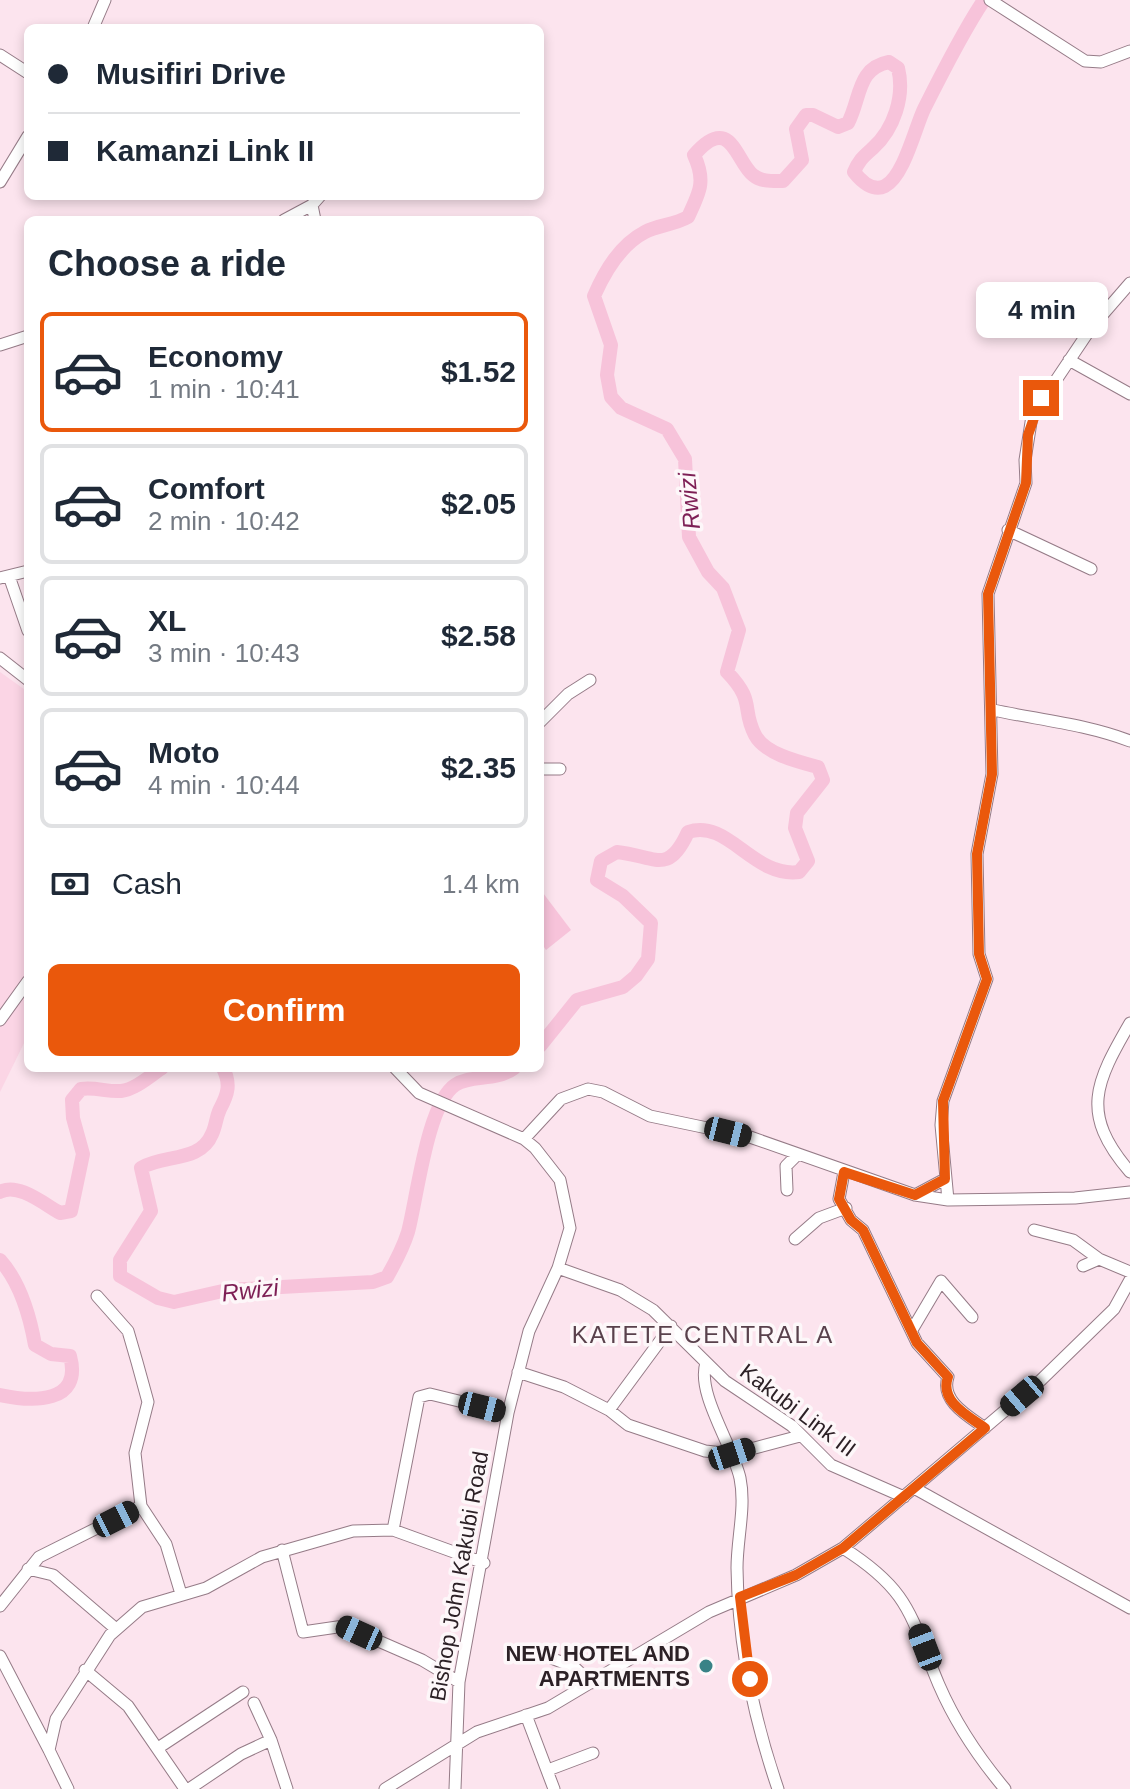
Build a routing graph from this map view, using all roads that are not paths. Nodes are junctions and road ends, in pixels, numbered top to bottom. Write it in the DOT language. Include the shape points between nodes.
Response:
graph roads {
  1 [pos="105,0"];
  2 [pos="992,2"];
  3 [pos="95,24"];
  4 [pos="1130,51"];
  5 [pos="0,55"];
  6 [pos="24,70"];
  7 [pos="24,143"];
  8 [pos="0,182"];
  9 [pos="316,200"];
  10 [pos="290,216"];
  11 [pos="1130,283"];
  12 [pos="24,337"];
  13 [pos="0,345"];
  14 [pos="1069,360"];
  15 [pos="1130,394"];
  16 [pos="1008,530"];
  17 [pos="1091,569"];
  18 [pos="24,572"];
  19 [pos="4,577"];
  20 [pos="24,620"];
  21 [pos="0,658"];
  22 [pos="24,677"];
  23 [pos="590,680"];
  24 [pos="993,710"];
  25 [pos="544,718"];
  26 [pos="1130,741"];
  27 [pos="544,769"];
  28 [pos="560,769"];
  29 [pos="24,987"];
  30 [pos="0,1020"];
  31 [pos="1130,1023"];
  32 [pos="399,1072"];
  33 [pos="524,1139"];
  34 [pos="797,1155"];
  35 [pos="844,1172"];
  36 [pos="1130,1172"];
  37 [pos="945,1179"];
  38 [pos="787,1190"];
  39 [pos="1130,1192"];
  40 [pos="915,1195"];
  41 [pos="948,1200"];
  42 [pos="846,1208"];
  43 [pos="1034,1230"];
  44 [pos="795,1239"];
  45 [pos="1099,1259"];
  46 [pos="1083,1266"];
  47 [pos="558,1268"];
  48 [pos="1130,1272"];
  49 [pos="1130,1280"];
  50 [pos="97,1296"];
  51 [pos="972,1317"];
  52 [pos="671,1326"];
  53 [pos="912,1330"];
  54 [pos="706,1363"];
  55 [pos="518,1372"];
  56 [pos="609,1410"];
  57 [pos="508,1413"];
  58 [pos="985,1428"];
  59 [pos="800,1436"];
  60 [pos="732,1454"];
  61 [pos="914,1488"];
  62 [pos="904,1497"];
  63 [pos="141,1506"];
  64 [pos="393,1530"];
  65 [pos="843,1548"];
  66 [pos="282,1550"];
  67 [pos="484,1563"];
  68 [pos="28,1569"];
  69 [pos="181,1594"];
  70 [pos="740,1597"];
  71 [pos="0,1606"];
  72 [pos="1130,1608"];
  73 [pos="116,1629"];
  74 [pos="0,1656"];
  75 [pos="546,1656"];
  76 [pos="85,1670"];
  77 [pos="459,1682"];
  78 [pos="591,1683"];
  79 [pos="243,1692"];
  80 [pos="254,1703"];
  81 [pos="526,1715"];
  82 [pos="271,1740"];
  83 [pos="454,1747"];
  84 [pos="158,1748"];
  85 [pos="49,1750"];
  86 [pos="593,1753"];
  87 [pos="548,1770"];
  88 [pos="68,1789"];
  89 [pos="187,1789"];
  90 [pos="287,1789"];
  91 [pos="385,1789"];
  92 [pos="455,1789"];
  93 [pos="554,1789"];
  94 [pos="778,1789"];
  95 [pos="1005,1789"];
  1 -- 3 [label="street"];
  2 -- 4 [label="street" via="1085,61 1101,62"];
  5 -- 6 [label="street"];
  7 -- 8 [label="street"];
  9 -- 10 [label="street"];
  11 -- 14 [label="street"];
  12 -- 13 [label="street"];
  14 -- 15 [label="street"];
  14 -- 16 [label="street" via="1032,416 1026,483"];
  16 -- 17 [label="street"];
  16 -- 24 [label="street" via="988,594"];
  18 -- 19 [label="street"];
  19 -- 20 [label="street"];
  21 -- 22 [label="street"];
  23 -- 25 [label="street"];
  24 -- 26 [label="street" via="1078,723"];
  24 -- 37 [label="street" via="992,774 977,854 979,954 987,979 943,1101"];
  27 -- 28 [label="street"];
  29 -- 30 [label="street"];
  31 -- 36 [label="street" via="1097,1086 1105,1130"];
  32 -- 33 [label="street" via="430,1099"];
  33 -- 34 [label="street" via="561,1099 588,1089 650,1116 750,1137"];
  33 -- 47 [label="street, Bishop John Kakubi Road" via="549,1164 565,1198 570,1228"];
  34 -- 35 [label="street"];
  34 -- 38 [label="street" via="786,1166"];
  35 -- 40 [label="street"];
  35 -- 42 [label="street" via="839,1199"];
  37 -- 40 [label="street"];
  37 -- 41 [label="street"];
  39 -- 41 [label="street"];
  40 -- 41 [label="street"];
  42 -- 44 [label="street" via="819,1218"];
  42 -- 53 [label="street" via="863,1230"];
  43 -- 45 [label="street" via="1073,1240"];
  45 -- 46 [label="street"];
  45 -- 48 [label="street"];
  47 -- 52 [label="street, Kakubi Link III" via="620,1290"];
  47 -- 55 [label="street, Bishop John Kakubi Road" via="529,1331"];
  49 -- 58 [label="street" via="1114,1309"];
  50 -- 63 [label="street" via="128,1331 148,1402 135,1453"];
  51 -- 53 [label="street" via="941,1281"];
  52 -- 54 [label="street, Kakubi Link III"];
  52 -- 56 [label="street"];
  53 -- 58 [label="street" via="948,1377 945,1384 953,1404"];
  54 -- 59 [label="street, Kakubi Link III"];
  54 -- 60 [label="street" via="708,1396"];
  55 -- 56 [label="street"];
  55 -- 57 [label="street, Bishop John Kakubi Road"];
  56 -- 60 [label="street" via="628,1425 705,1451"];
  57 -- 64 [label="street" via="430,1394 419,1397"];
  57 -- 67 [label="street, Bishop John Kakubi Road"];
  58 -- 61 [label="street"];
  59 -- 60 [label="street"];
  59 -- 62 [label="street, Kakubi Link III" via="831,1465"];
  60 -- 70 [label="street" via="742,1489"];
  61 -- 62 [label="street"];
  61 -- 72 [label="street"];
  62 -- 65 [label="street"];
  63 -- 68 [label="street" via="57,1546"];
  63 -- 69 [label="street" via="166,1544"];
  64 -- 66 [label="street" via="353,1531"];
  64 -- 67 [label="street"];
  65 -- 70 [label="street" via="796,1575"];
  65 -- 95 [label="street" via="889,1582 906,1602 940,1686"];
  66 -- 69 [label="street" via="206,1588"];
  66 -- 77 [label="street" via="303,1632 344,1626"];
  67 -- 77 [label="street, Bishop John Kakubi Road"];
  68 -- 71 [label="street"];
  68 -- 73 [label="street" via="53,1575"];
  69 -- 73 [label="street" via="142,1607"];
  70 -- 78 [label="street"];
  70 -- 94 [label="street" via="754,1709"];
  73 -- 76 [label="street"];
  74 -- 85 [label="street"];
  75 -- 78 [label="street" via="574,1667"];
  76 -- 84 [label="street" via="128,1706"];
  76 -- 85 [label="street" via="56,1719"];
  77 -- 83 [label="street, Bishop John Kakubi Road"];
  78 -- 81 [label="street"];
  79 -- 84 [label="street"];
  80 -- 82 [label="street"];
  81 -- 83 [label="street" via="498,1722"];
  81 -- 87 [label="street"];
  82 -- 89 [label="street"];
  82 -- 90 [label="street"];
  83 -- 91 [label="street"];
  83 -- 92 [label="street, Bishop John Kakubi Road"];
  84 -- 89 [label="street"];
  85 -- 88 [label="street"];
  86 -- 87 [label="street"];
  87 -- 93 [label="street"];
}
